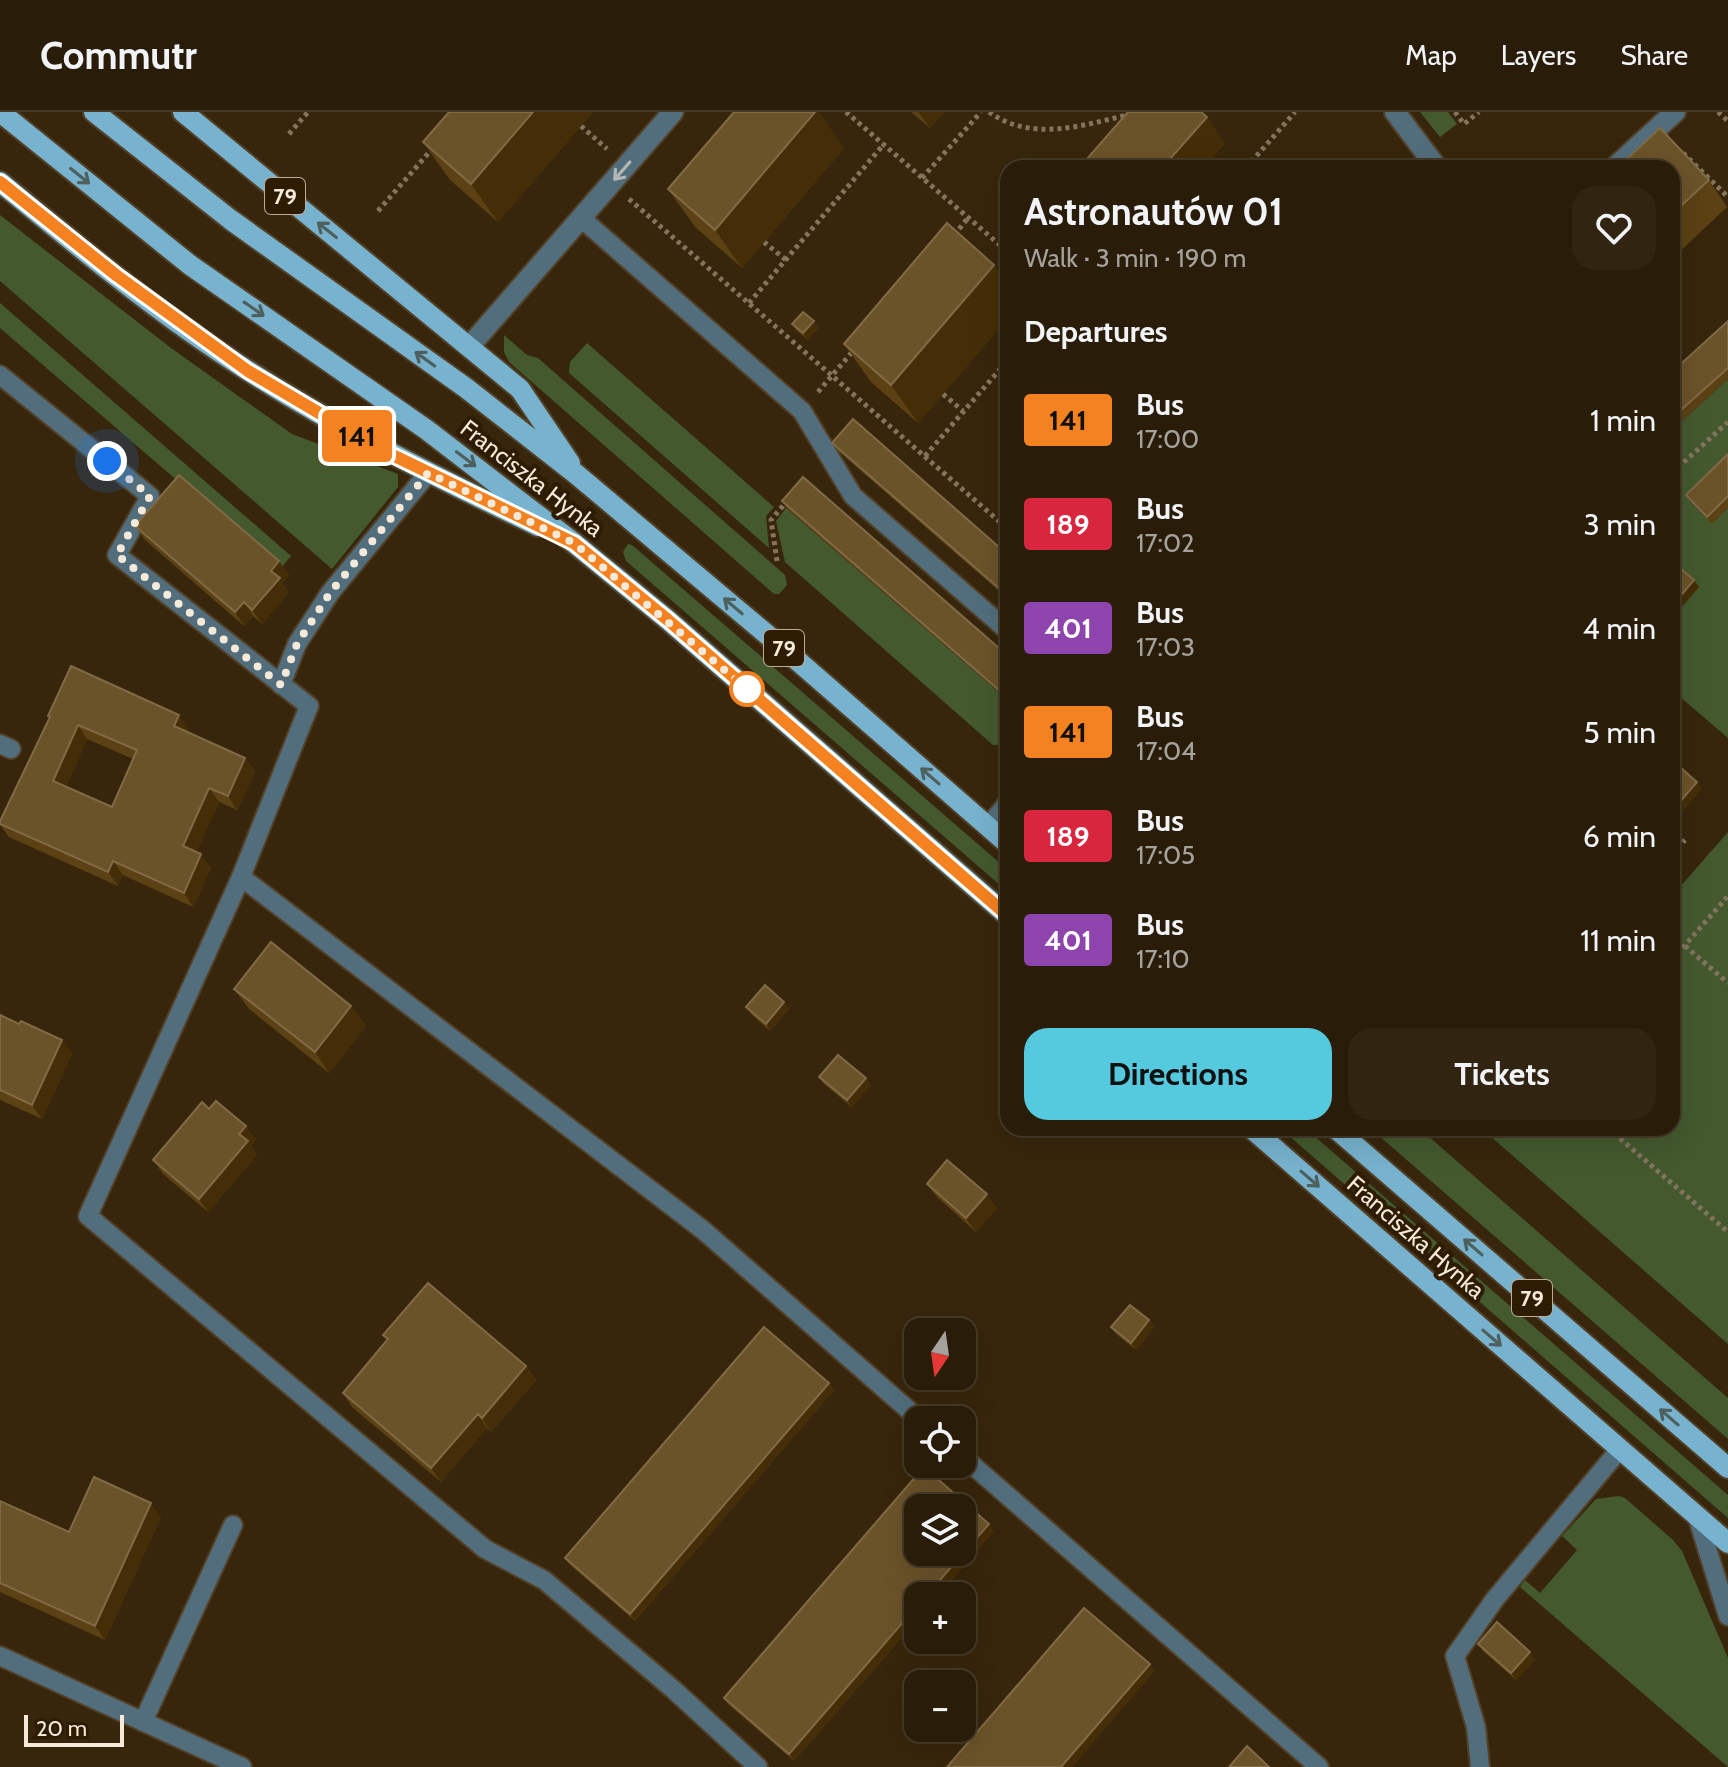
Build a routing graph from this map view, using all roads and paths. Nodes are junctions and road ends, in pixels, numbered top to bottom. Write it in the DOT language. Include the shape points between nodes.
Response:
graph roads {
  1 [pos="0,112"];
  2 [pos="94,112"];
  3 [pos="183,112"];
  4 [pos="308,112"];
  5 [pos="673,112"];
  6 [pos="846,112"];
  7 [pos="981,112"];
  8 [pos="989,112"];
  9 [pos="1295,112"];
  10 [pos="1395,112"];
  11 [pos="1455,112"];
  12 [pos="1479,112"];
  13 [pos="1675,112"];
  14 [pos="1718,112"];
  15 [pos="1128,114"];
  16 [pos="1728,121"];
  17 [pos="1121,122"];
  18 [pos="581,126"];
  19 [pos="289,134"];
  20 [pos="437,144"];
  21 [pos="884,144"];
  22 [pos="1679,149"];
  23 [pos="612,153"];
  24 [pos="1253,160"];
  25 [pos="1431,160"];
  26 [pos="1623,160"];
  27 [pos="922,178"];
  28 [pos="0,182"];
  29 [pos="1728,197"];
  30 [pos="629,198"];
  31 [pos="378,211"];
  32 [pos="581,218"];
  33 [pos="968,218"];
  34 [pos="950,239"];
  35 [pos="764,242"];
  36 [pos="1000,244"];
  37 [pos="786,260"];
  38 [pos="749,303"];
  39 [pos="862,341"];
  40 [pos="469,347"];
  41 [pos="1000,369"];
  42 [pos="0,375"];
  43 [pos="832,376"];
  44 [pos="943,394"];
  45 [pos="802,411"];
  46 [pos="963,411"];
  47 [pos="1728,422"];
  48 [pos="924,456"];
  49 [pos="1680,466"];
  50 [pos="428,473"];
  51 [pos="576,474"];
  52 [pos="790,498"];
  53 [pos="1000,522"];
  54 [pos="574,543"];
  55 [pos="777,561"];
  56 [pos="1000,624"];
  57 [pos="281,685"];
  58 [pos="1000,814"];
  59 [pos="989,827"];
  60 [pos="1000,837"];
  61 [pos="1685,840"];
  62 [pos="1680,845"];
  63 [pos="241,877"];
  64 [pos="1728,896"];
  65 [pos="1000,909"];
  66 [pos="1685,946"];
  67 [pos="1680,951"];
  68 [pos="1728,983"];
  69 [pos="1260,1136"];
  70 [pos="1344,1136"];
  71 [pos="1617,1136"];
  72 [pos="1728,1232"];
  73 [pos="904,1406"];
  74 [pos="1620,1449"];
  75 [pos="976,1468"];
  76 [pos="1728,1468"];
  77 [pos="1697,1516"];
  78 [pos="233,1525"];
  79 [pos="1728,1543"];
  80 [pos="1728,1616"];
  81 [pos="0,1656"];
  82 [pos="143,1722"];
  83 [pos="204,1759"];
  84 [pos="242,1767"];
  85 [pos="758,1767"];
  86 [pos="1319,1767"];
  87 [pos="1480,1767"];
  1 -- 54 [label="main road, Franciszka Hynka, one-way" via="190,265 427,430"];
  51 -- 2 [label="main road, Franciszka Hynka, one-way" via="466,388 231,220"];
  40 -- 3 [label="main road, 79, one-way"];
  4 -- 19 [label="path"];
  5 -- 32 [label="street, one-way"];
  6 -- 21 [label="path"];
  7 -- 27 [label="path"];
  8 -- 15 [label="path" via="1001,121 1033,129 1069,128"];
  9 -- 24 [label="path"];
  10 -- 25 [label="street"];
  11 -- 12 [label="path" via="1464,124"];
  13 -- 26 [label="street"];
  14 -- 16 [label="path"];
  15 -- 17 [label="path"];
  18 -- 23 [label="path"];
  20 -- 31 [label="path"];
  21 -- 27 [label="path"];
  21 -- 37 [label="path"];
  22 -- 29 [label="path"];
  27 -- 33 [label="path"];
  28 -- 50 [label="main road, 79" via="226,356 343,429"];
  30 -- 38 [label="path"];
  32 -- 40 [label="street"];
  32 -- 45 [label="lane"];
  33 -- 34 [label="path"];
  33 -- 36 [label="path"];
  35 -- 37 [label="path"];
  37 -- 38 [label="path"];
  38 -- 43 [label="path"];
  39 -- 43 [label="path"];
  40 -- 51 [label="main road, 79" via="520,389"];
  41 -- 46 [label="path"];
  42 -- 57 [label="lane" via="150,496 117,555"];
  43 -- 45 [label="path"];
  43 -- 48 [label="path"];
  44 -- 46 [label="path"];
  45 -- 56 [label="lane" via="853,496"];
  46 -- 48 [label="path"];
  47 -- 49 [label="path"];
  48 -- 53 [label="path"];
  50 -- 54 [label="main road, 79"];
  50 -- 57 [label="lane" via="330,593 297,644"];
  59 -- 51 [label="main road, Franciszka Hynka / 79, one-way"];
  52 -- 55 [label="path" via="771,520"];
  54 -- 65 [label="main road, Franciszka Hynka / 79"];
  57 -- 63 [label="lane" via="309,706"];
  58 -- 59 [label="street"];
  59 -- 60 [label="main road, Franciszka Hynka / 79"];
  61 -- 62 [label="path"];
  63 -- 73 [label="lane" via="703,1230"];
  63 -- 85 [label="lane" via="88,1216 485,1549 544,1580"];
  64 -- 66 [label="path"];
  66 -- 67 [label="path"];
  66 -- 68 [label="path"];
  69 -- 74 [label="main road, Franciszka Hynka / 79, one-way"];
  76 -- 70 [label="main road, Franciszka Hynka / 79, one-way"];
  71 -- 72 [label="path"];
  74 -- 77 [label="main road, Franciszka Hynka / 79"];
  74 -- 87 [label="lane" via="1495,1599 1455,1656 1476,1727"];
  75 -- 86 [label="lane"];
  77 -- 79 [label="main road, Franciszka Hynka / 79"];
  77 -- 80 [label="lane"];
  78 -- 82 [label="lane"];
  81 -- 82 [label="lane"];
  82 -- 83 [label="lane"];
  83 -- 84 [label="lane"];
}
